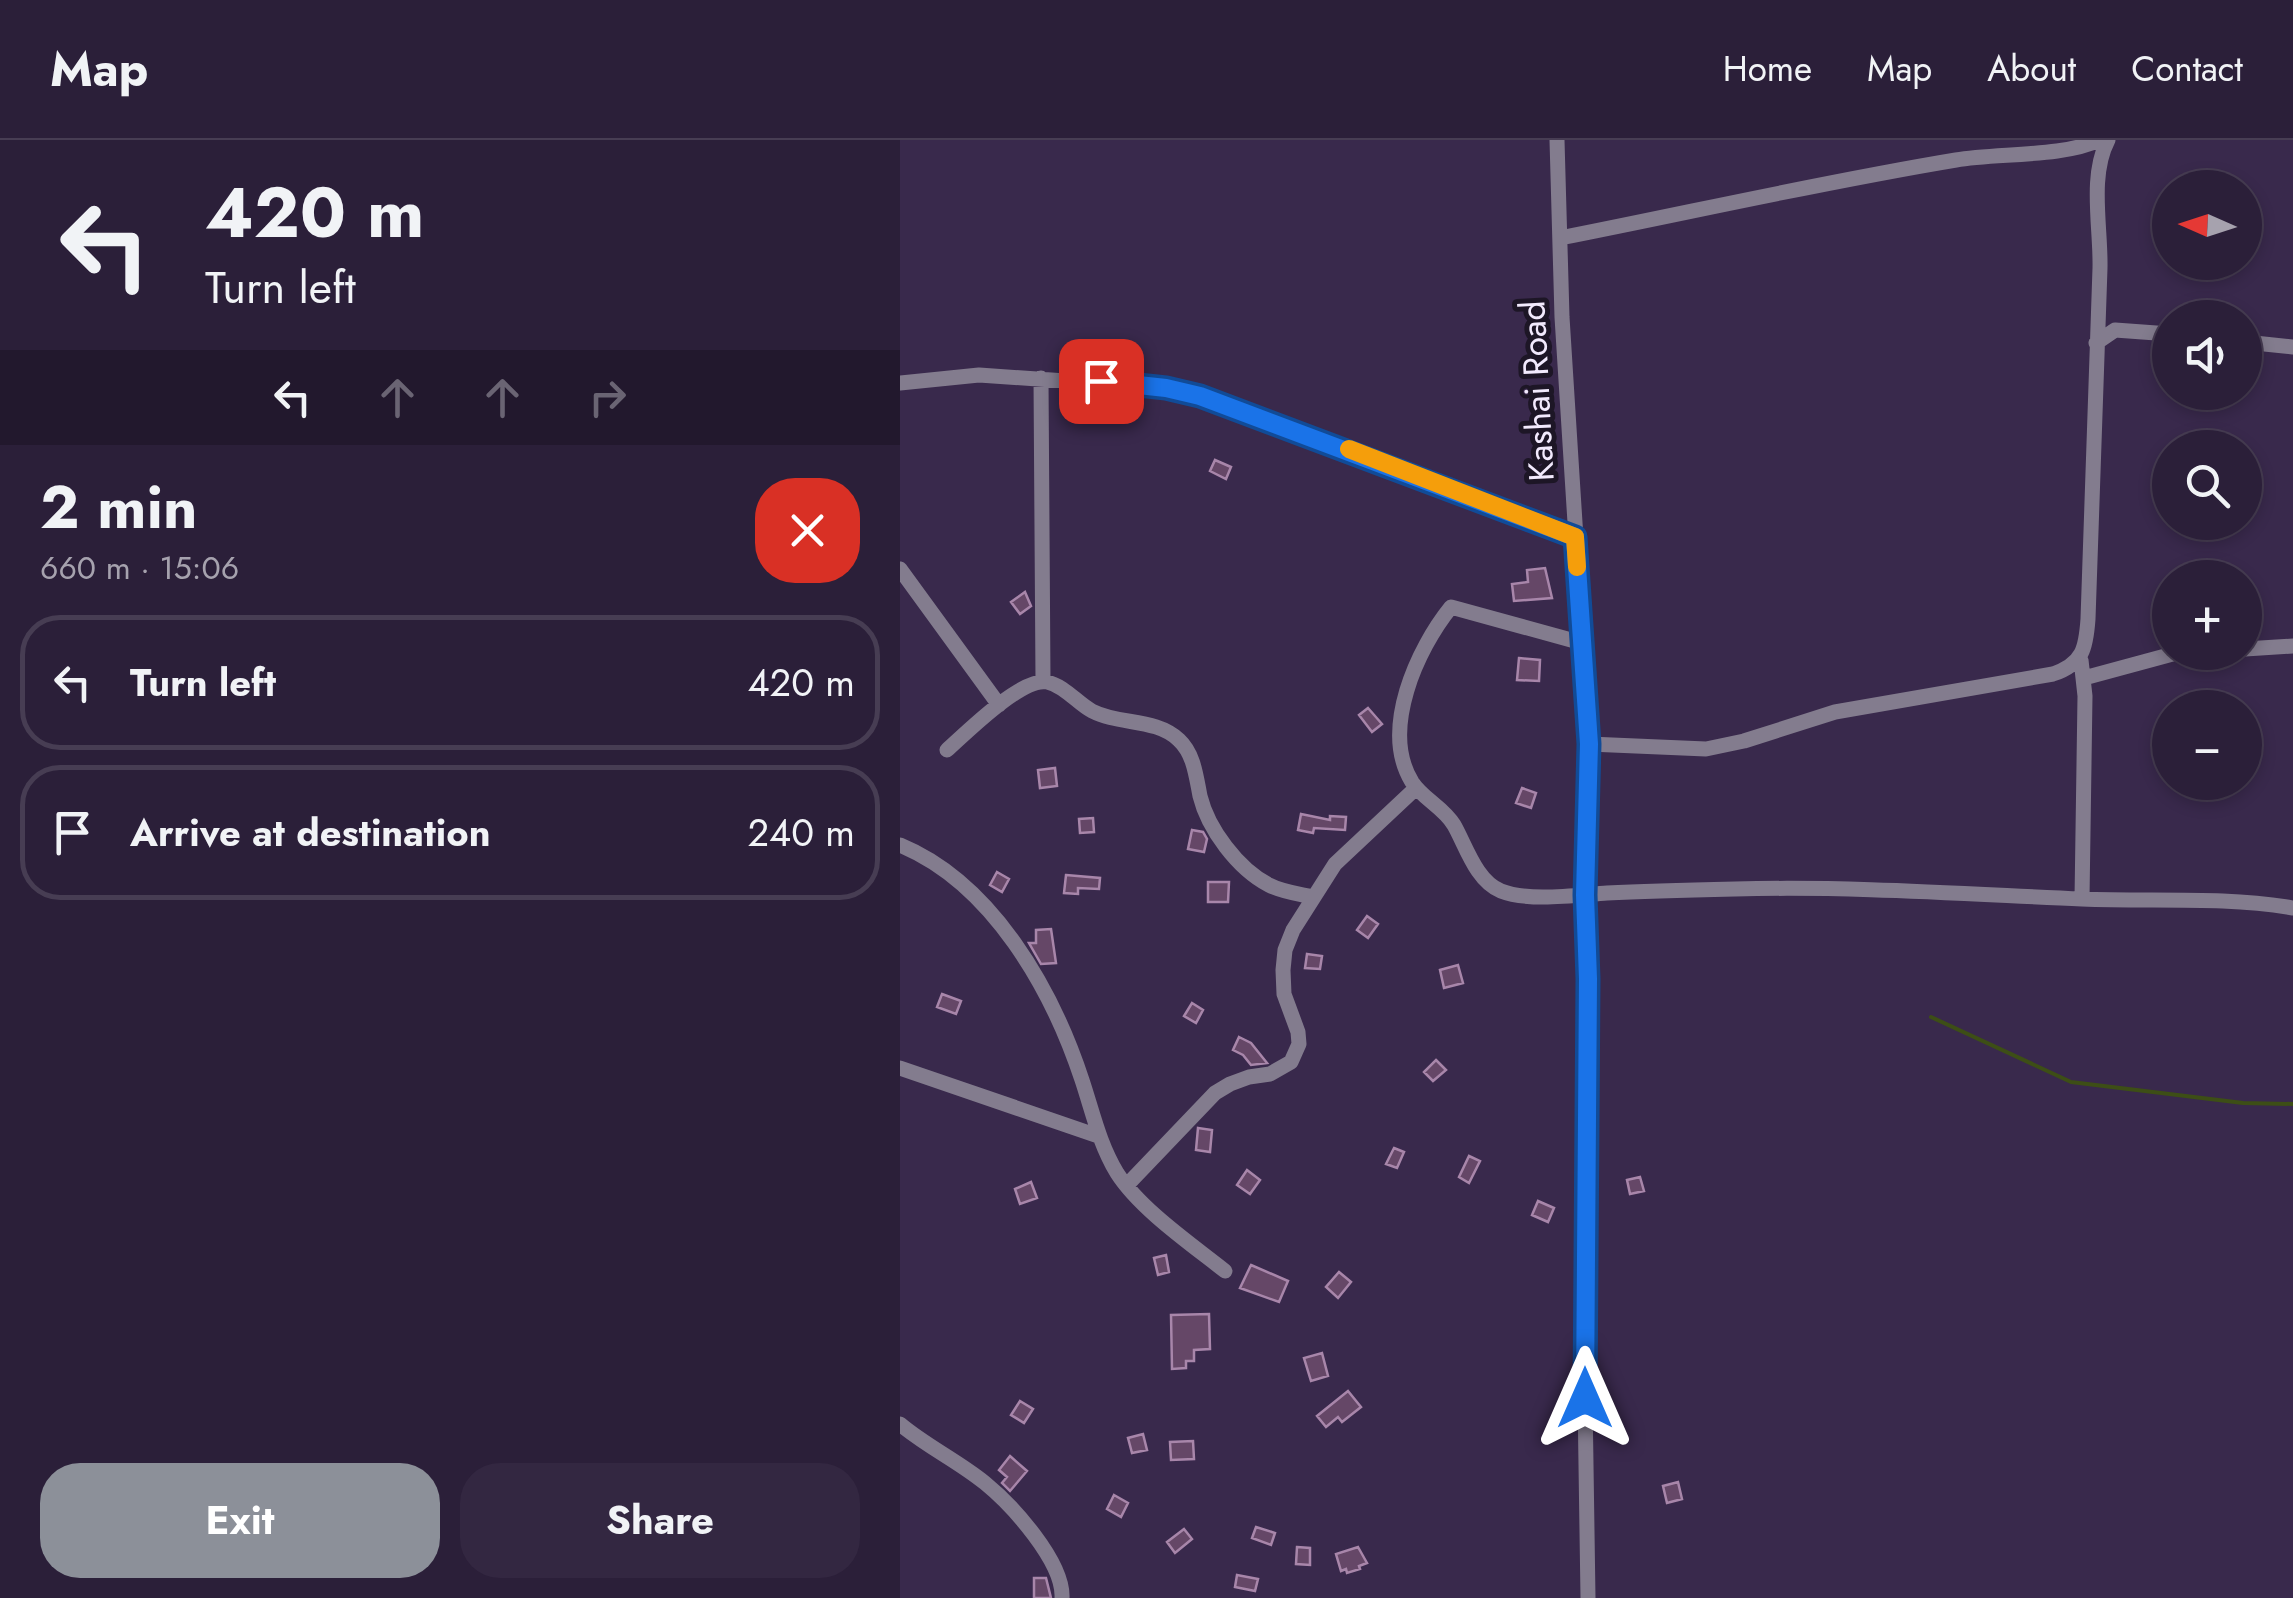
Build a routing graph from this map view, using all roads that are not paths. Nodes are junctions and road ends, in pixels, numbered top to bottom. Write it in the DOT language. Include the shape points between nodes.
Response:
graph roads {
  1 [pos="1557,140"];
  2 [pos="2099,140"];
  3 [pos="2108,140"];
  4 [pos="1560,238"];
  5 [pos="2152,333"];
  6 [pos="2096,343"];
  7 [pos="2262,344"];
  8 [pos="2293,347"];
  9 [pos="1041,378"];
  10 [pos="900,382"];
  11 [pos="1575,537"];
  12 [pos="900,569"];
  13 [pos="1582,644"];
  14 [pos="2293,646"];
  15 [pos="2262,648"];
  16 [pos="2080,660"];
  17 [pos="2152,660"];
  18 [pos="2084,678"];
  19 [pos="1043,681"];
  20 [pos="999,705"];
  21 [pos="1589,744"];
  22 [pos="948,750"];
  23 [pos="1416,788"];
  24 [pos="900,845"];
  25 [pos="1585,895"];
  26 [pos="1313,897"];
  27 [pos="2082,899"];
  28 [pos="2293,908"];
  29 [pos="900,1068"];
  30 [pos="1098,1136"];
  31 [pos="1128,1186"];
  32 [pos="1225,1270"];
  33 [pos="900,1424"];
  34 [pos="1062,1598"];
  35 [pos="1588,1598"];
  1 -- 4 [label="street, Kashai Road"];
  2 -- 4 [label="street" via="1864,175"];
  3 -- 6 [label="street" via="2100,162"];
  4 -- 11 [label="street, Kashai Road"];
  5 -- 6 [label="street" via="2115,330"];
  6 -- 16 [label="street" via="2088,618"];
  7 -- 8 [label="street"];
  9 -- 10 [label="street"];
  9 -- 11 [label="street" via="1200,396"];
  9 -- 19 [label="street"];
  11 -- 13 [label="street, Kashai Road"];
  12 -- 20 [label="street"];
  13 -- 21 [label="street, Kashai Road"];
  13 -- 23 [label="street" via="1451,607 1432,631 1404,702 1403,751"];
  14 -- 15 [label="street"];
  16 -- 18 [label="street"];
  16 -- 21 [label="street" via="2053,674 1835,712 1706,749"];
  17 -- 18 [label="street"];
  18 -- 27 [label="street"];
  19 -- 20 [label="street"];
  19 -- 26 [label="street" via="1097,713 1177,737 1192,760 1216,833 1260,880"];
  20 -- 22 [label="street"];
  21 -- 25 [label="street, Kashai Road"];
  23 -- 25 [label="street" via="1450,818 1480,872 1500,891"];
  23 -- 26 [label="street" via="1334,864"];
  24 -- 30 [label="street" via="950,872 1011,942 1069,1047"];
  25 -- 27 [label="street" via="1820,888"];
  25 -- 35 [label="street, Kashai Road"];
  26 -- 31 [label="street" via="1285,950 1284,994 1299,1044 1291,1062 1215,1094"];
  27 -- 28 [label="street"];
  29 -- 30 [label="street"];
  30 -- 31 [label="street"];
  31 -- 32 [label="street"];
  33 -- 34 [label="street" via="986,1484 1042,1545 1059,1575"];
}
